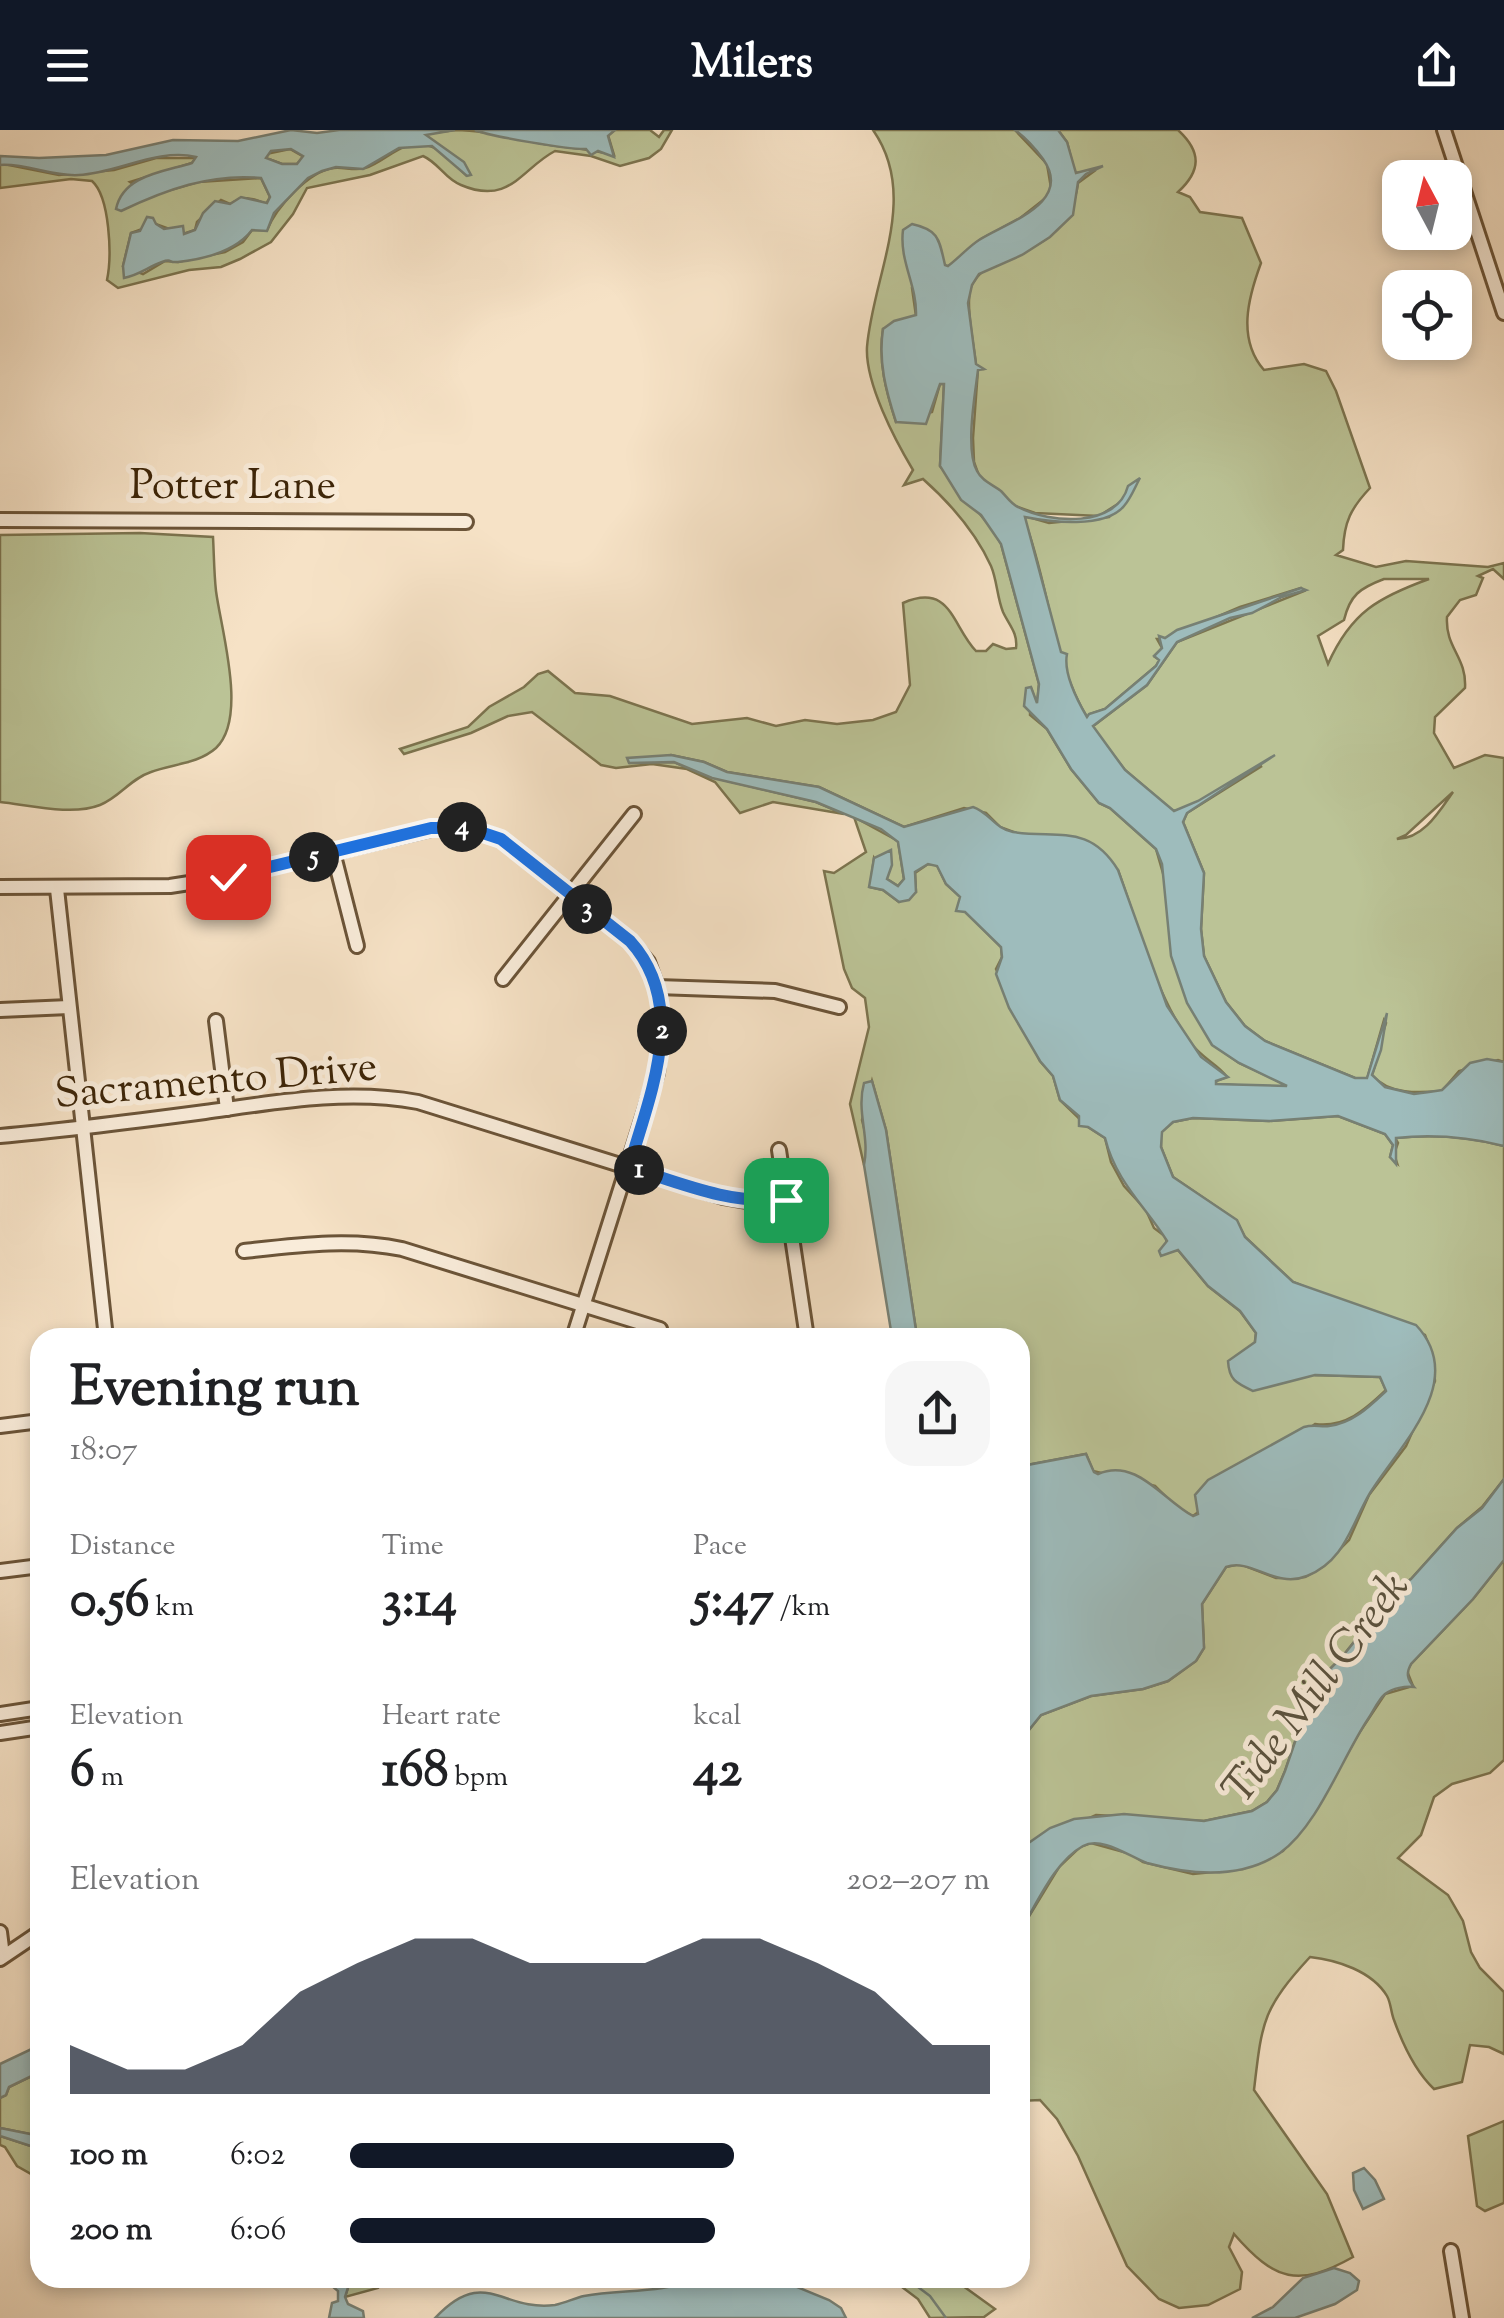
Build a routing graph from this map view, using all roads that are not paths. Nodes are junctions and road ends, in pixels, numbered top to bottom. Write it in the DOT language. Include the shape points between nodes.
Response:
graph roads {
  1 [pos="1444,130"];
  2 [pos="1504,313"];
  3 [pos="0,520"];
  4 [pos="466,522"];
  5 [pos="634,814"];
  6 [pos="333,852"];
  7 [pos="0,887"];
  8 [pos="57,889"];
  9 [pos="570,895"];
  10 [pos="357,946"];
  11 [pos="503,979"];
  12 [pos="657,987"];
  13 [pos="70,1007"];
  14 [pos="839,1007"];
  15 [pos="0,1010"];
  16 [pos="216,1021"];
  17 [pos="227,1109"];
  18 [pos="83,1129"];
  19 [pos="0,1136"];
  20 [pos="780,1150"];
  21 [pos="629,1167"];
  22 [pos="786,1200"];
  23 [pos="244,1251"];
  24 [pos="583,1305"];
  25 [pos="105,1328"];
  26 [pos="576,1328"];
  27 [pos="654,1328"];
  28 [pos="805,1328"];
  29 [pos="30,1422"];
  30 [pos="0,1426"];
  31 [pos="30,1567"];
  32 [pos="0,1571"];
  33 [pos="30,1710"];
  34 [pos="0,1714"];
  35 [pos="30,1728"];
  36 [pos="0,1733"];
  37 [pos="0,1932"];
  38 [pos="30,1939"];
  39 [pos="2,1958"];
  40 [pos="1452,2251"];
  41 [pos="1462,2318"];
  1 -- 2 [label="street"];
  3 -- 4 [label="street, Potter Lane"];
  5 -- 9 [label="street"];
  6 -- 8 [label="street" via="170,886"];
  6 -- 9 [label="street" via="431,828 468,828 501,839"];
  6 -- 10 [label="street"];
  7 -- 8 [label="street"];
  8 -- 13 [label="street"];
  9 -- 11 [label="street"];
  9 -- 12 [label="street" via="630,941"];
  12 -- 14 [label="street" via="775,991"];
  12 -- 21 [label="street" via="660,1058"];
  13 -- 15 [label="street"];
  13 -- 18 [label="street"];
  16 -- 17 [label="street"];
  17 -- 18 [label="street, Sacramento Drive"];
  17 -- 21 [label="street, Sacramento Drive" via="335,1096 393,1098"];
  18 -- 19 [label="street, Sacramento Drive"];
  18 -- 25 [label="street"];
  20 -- 22 [label="street"];
  21 -- 22 [label="street, Sacramento Drive" via="724,1197"];
  21 -- 24 [label="street"];
  22 -- 28 [label="street"];
  23 -- 24 [label="street" via="374,1244"];
  24 -- 26 [label="street"];
  24 -- 27 [label="street"];
  29 -- 30 [label="street"];
  31 -- 32 [label="street"];
  33 -- 34 [label="street"];
  35 -- 36 [label="street"];
  37 -- 39 [label="street"];
  38 -- 39 [label="street"];
  40 -- 41 [label="street"];
}
